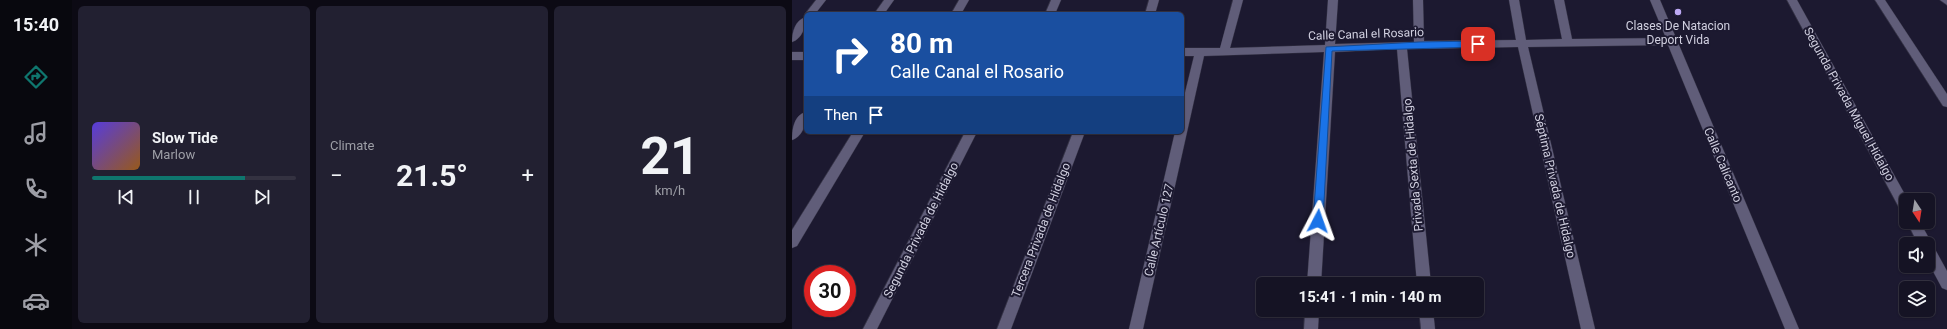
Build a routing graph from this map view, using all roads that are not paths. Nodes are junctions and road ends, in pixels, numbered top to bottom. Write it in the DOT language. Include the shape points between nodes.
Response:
graph roads {
  1 [pos="821,0"];
  2 [pos="889,0"];
  3 [pos="964,0"];
  4 [pos="1056,0"];
  5 [pos="1154,0"];
  6 [pos="1238,0"];
  7 [pos="1333,0"];
  8 [pos="1418,0"];
  9 [pos="1514,0"];
  10 [pos="1559,0"];
  11 [pos="1655,0"];
  12 [pos="1792,0"];
  13 [pos="1880,0"];
  14 [pos="812,12"];
  15 [pos="880,12"];
  16 [pos="957,12"];
  17 [pos="1051,12"];
  18 [pos="1151,12"];
  19 [pos="804,23"];
  20 [pos="792,38"];
  21 [pos="1671,41"];
  22 [pos="1568,42"];
  23 [pos="1419,44"];
  24 [pos="1522,44"];
  25 [pos="1402,46"];
  26 [pos="1329,49"];
  27 [pos="1184,52"];
  28 [pos="1200,52"];
  29 [pos="1224,52"];
  30 [pos="792,56"];
  31 [pos="804,56"];
  32 [pos="1947,103"];
  33 [pos="804,119"];
  34 [pos="1184,122"];
  35 [pos="859,134"];
  36 [pos="970,134"];
  37 [pos="1077,134"];
  38 [pos="1181,134"];
  39 [pos="792,135"];
  40 [pos="1899,196"];
  41 [pos="792,242"];
  42 [pos="1935,262"];
  43 [pos="1314,277"];
  44 [pos="1423,277"];
  45 [pos="1947,284"];
  46 [pos="1312,317"];
  47 [pos="1427,317"];
  48 [pos="870,329"];
  49 [pos="1004,329"];
  50 [pos="1136,329"];
  51 [pos="1311,329"];
  52 [pos="1428,329"];
  53 [pos="1588,329"];
  54 [pos="1792,329"];
  1 -- 14 [label="street"];
  2 -- 15 [label="street"];
  3 -- 16 [label="street"];
  4 -- 17 [label="street"];
  5 -- 18 [label="street"];
  6 -- 29 [label="street"];
  7 -- 26 [label="street"];
  8 -- 23 [label="street"];
  9 -- 24 [label="street, Séptima Privada de Hidalgo"];
  10 -- 22 [label="street"];
  11 -- 21 [label="street, Calle Calicanto"];
  12 -- 40 [label="street, Segunda Privada Miguel Hidalgo"];
  13 -- 32 [label="street"];
  19 -- 20 [label="street"];
  21 -- 22 [label="street, Calle Canal el Rosario"];
  21 -- 54 [label="street, Calle Calicanto"];
  22 -- 24 [label="street, Calle Canal el Rosario"];
  23 -- 24 [label="street, Calle Canal el Rosario"];
  23 -- 25 [label="street, Calle Canal el Rosario"];
  24 -- 53 [label="street, Séptima Privada de Hidalgo"];
  25 -- 26 [label="street, Calle Canal el Rosario"];
  25 -- 44 [label="street, Privada Sexta de Hidalgo"];
  26 -- 29 [label="street, Calle Canal el Rosario"];
  26 -- 43 [label="street"];
  27 -- 28 [label="street, Calle Canal el Rosario"];
  28 -- 29 [label="street, Calle Canal el Rosario"];
  28 -- 34 [label="street, Calle Artículo 127"];
  30 -- 31 [label="street"];
  33 -- 39 [label="street"];
  35 -- 41 [label="street"];
  36 -- 48 [label="street, Segunda Privada de Hidalgo"];
  37 -- 49 [label="street, Tercera Privada de Hidalgo"];
  38 -- 50 [label="street, Calle Artículo 127"];
  42 -- 45 [label="street"];
  46 -- 51 [label="street"];
  47 -- 52 [label="street"];
}
